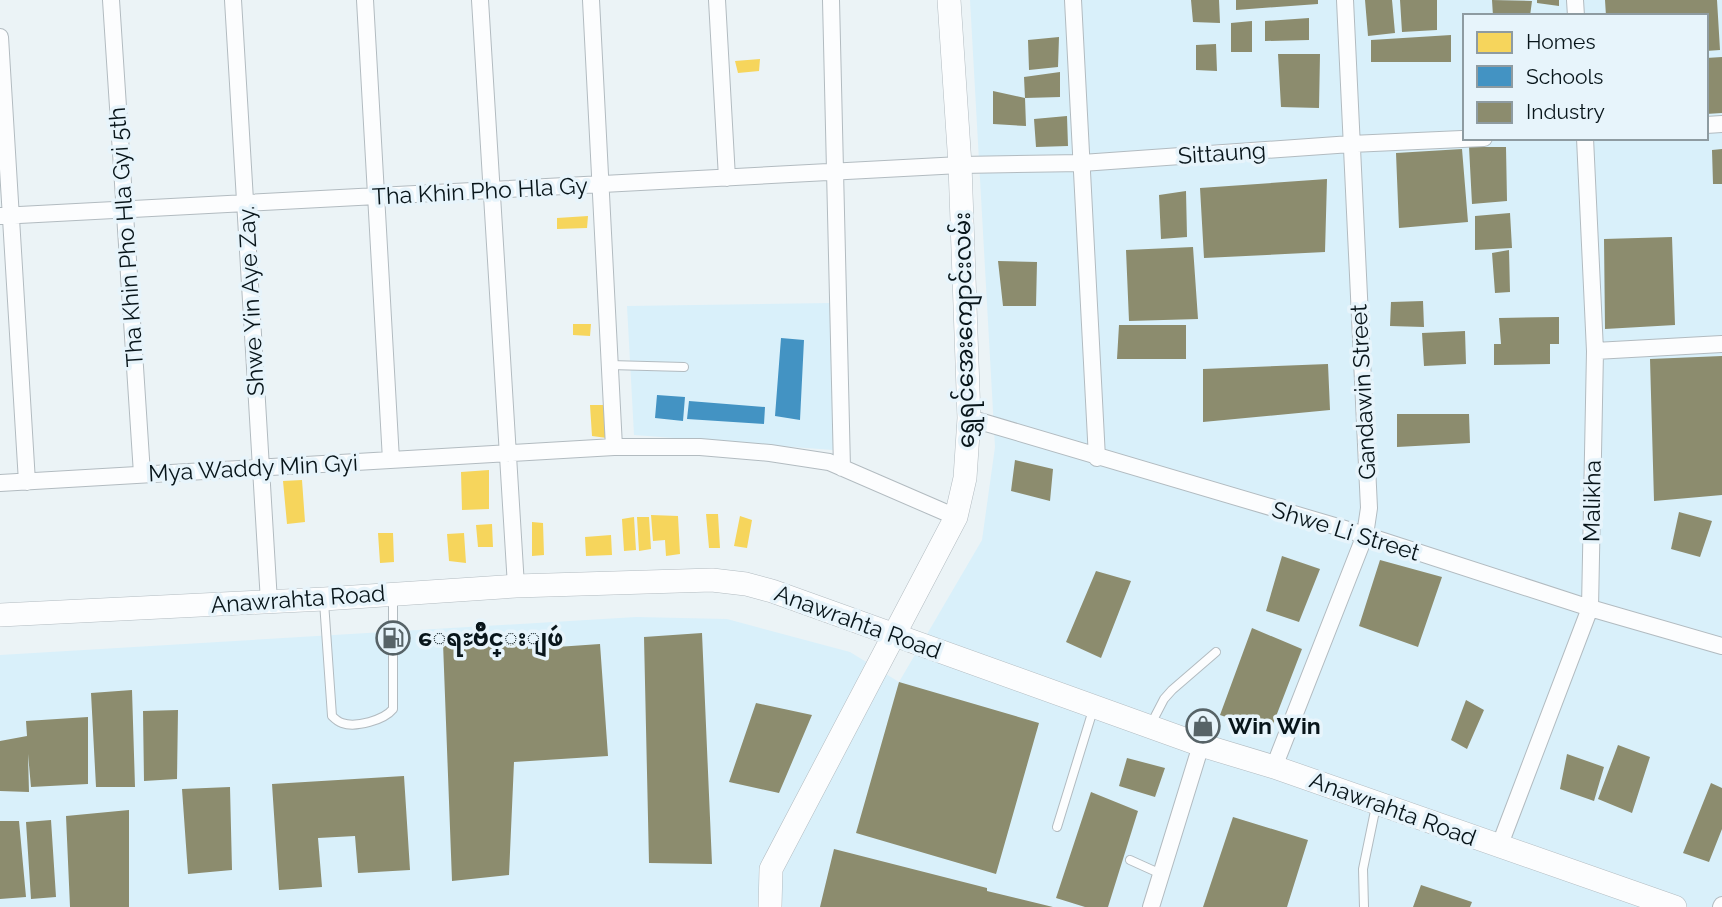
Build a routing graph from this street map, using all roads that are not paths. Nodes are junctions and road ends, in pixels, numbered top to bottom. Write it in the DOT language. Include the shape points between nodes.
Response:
graph roads {
  1 [pos="111,0"];
  2 [pos="233,0"];
  3 [pos="365,0"];
  4 [pos="480,0"];
  5 [pos="591,0"];
  6 [pos="717,0"];
  7 [pos="831,0"];
  8 [pos="949,0"];
  9 [pos="1073,0"];
  10 [pos="1345,0"];
  11 [pos="0,37"];
  12 [pos="1463,139"];
  13 [pos="1584,140"];
  14 [pos="1351,144"];
  15 [pos="1082,163"];
  16 [pos="960,165"];
  17 [pos="837,172"];
  18 [pos="727,178"];
  19 [pos="601,185"];
  20 [pos="491,191"];
  21 [pos="376,197"];
  22 [pos="245,204"];
  23 [pos="125,210"];
  24 [pos="5,216"];
  25 [pos="1722,344"];
  26 [pos="1595,351"];
  27 [pos="610,365"];
  28 [pos="684,367"];
  29 [pos="969,418"];
  30 [pos="614,447"];
  31 [pos="507,453"];
  32 [pos="1097,458"];
  33 [pos="391,460"];
  34 [pos="261,467"];
  35 [pos="842,468"];
  36 [pos="142,474"];
  37 [pos="27,482"];
  38 [pos="0,483"];
  39 [pos="956,517"];
  40 [pos="1365,535"];
  41 [pos="516,586"];
  42 [pos="393,593"];
  43 [pos="324,599"];
  44 [pos="269,602"];
  45 [pos="1590,608"];
  46 [pos="0,615"];
  47 [pos="892,635"];
  48 [pos="1722,646"];
  49 [pos="1216,652"];
  50 [pos="1094,706"];
  51 [pos="1150,726"];
  52 [pos="1201,745"];
  53 [pos="1274,767"];
  54 [pos="1377,804"];
  55 [pos="1057,827"];
  56 [pos="1499,848"];
  57 [pos="1130,860"];
  58 [pos="1161,874"];
  59 [pos="1660,905"];
  60 [pos="770,907"];
  61 [pos="1151,907"];
  62 [pos="1364,907"];
  1 -- 23 [label="street, Tha Khin Pho Hla Gyi 5th"];
  2 -- 22 [label="street, Shwe Yin Aye Zay."];
  3 -- 21 [label="street"];
  4 -- 20 [label="street"];
  5 -- 19 [label="street"];
  6 -- 18 [label="street"];
  7 -- 17 [label="street"];
  8 -- 16 [label="main road, ရွှေရင်အေးကျောင်းလမ်း"];
  9 -- 15 [label="street"];
  10 -- 14 [label="street, Gandawin Street"];
  11 -- 24 [label="street"];
  12 -- 14 [label="street, Sittaung"];
  13 -- 26 [label="street, Malikha"];
  14 -- 15 [label="street, Sittaung"];
  14 -- 40 [label="street, Gandawin Street" via="1368,508"];
  15 -- 16 [label="street, Sittaung"];
  15 -- 32 [label="street"];
  16 -- 17 [label="street, Tha Khin Pho Hla Gy"];
  16 -- 29 [label="main road, ရွှေရင်အေးကျောင်းလမ်း"];
  17 -- 18 [label="street, Tha Khin Pho Hla Gy"];
  17 -- 35 [label="street"];
  18 -- 19 [label="street, Tha Khin Pho Hla Gy"];
  19 -- 20 [label="street, Tha Khin Pho Hla Gy"];
  19 -- 27 [label="street"];
  20 -- 21 [label="street, Tha Khin Pho Hla Gy"];
  20 -- 31 [label="street"];
  21 -- 22 [label="street, Tha Khin Pho Hla Gy"];
  21 -- 33 [label="street"];
  22 -- 23 [label="street, Tha Khin Pho Hla Gy"];
  22 -- 34 [label="street, Shwe Yin Aye Zay."];
  23 -- 24 [label="street, Tha Khin Pho Hla Gy"];
  23 -- 36 [label="street, Tha Khin Pho Hla Gyi 5th"];
  24 -- 37 [label="street"];
  25 -- 26 [label="street"];
  26 -- 45 [label="street, Malikha"];
  27 -- 28 [label="lane"];
  27 -- 30 [label="street"];
  29 -- 32 [label="street, Shwe Li Street"];
  29 -- 39 [label="main road, ရွှေရင်အေးကျောင်းလမ်း" via="965,478"];
  30 -- 31 [label="street, Mya Waddy Min Gyi"];
  30 -- 35 [label="street, Mya Waddy Min Gyi" via="770,453"];
  31 -- 33 [label="street, Mya Waddy Min Gyi"];
  31 -- 41 [label="street"];
  32 -- 40 [label="street, Shwe Li Street"];
  33 -- 34 [label="street, Mya Waddy Min Gyi"];
  34 -- 36 [label="street, Mya Waddy Min Gyi"];
  34 -- 44 [label="street, Shwe Yin Aye Zay."];
  35 -- 39 [label="street, Mya Waddy Min Gyi"];
  36 -- 37 [label="street, Mya Waddy Min Gyi"];
  37 -- 38 [label="street, Mya Waddy Min Gyi"];
  39 -- 47 [label="main road, ရွှေရင်အေးကျောင်းလမ်း"];
  40 -- 45 [label="street, Shwe Li Street"];
  40 -- 53 [label="street, Gandawin Street"];
  41 -- 42 [label="main road, Anawrahta Road"];
  41 -- 47 [label="main road, Anawrahta Road" via="712,580 746,584"];
  42 -- 43 [label="main road, Anawrahta Road"];
  42 -- 43 [label="lane" via="393,709 387,717 359,723 341,723 332,716"];
  43 -- 44 [label="main road, Anawrahta Road"];
  44 -- 46 [label="main road, Anawrahta Road"];
  45 -- 48 [label="street, Shwe Li Street"];
  45 -- 56 [label="street, Malikha"];
  47 -- 50 [label="main road, Anawrahta Road"];
  47 -- 60 [label="main road, ရွှေရင်အေးကျောင်းလမ်း" via="771,869"];
  49 -- 51 [label="lane" via="1172,690"];
  50 -- 51 [label="main road, Anawrahta Road"];
  50 -- 55 [label="lane"];
  51 -- 52 [label="main road, Anawrahta Road"];
  52 -- 53 [label="main road, Anawrahta Road"];
  52 -- 58 [label="street"];
  53 -- 54 [label="main road, Anawrahta Road"];
  54 -- 56 [label="main road, Anawrahta Road"];
  54 -- 62 [label="lane" via="1363,869"];
  56 -- 59 [label="main road, Anawrahta Road"];
  57 -- 58 [label="lane"];
  58 -- 61 [label="street"];
}
